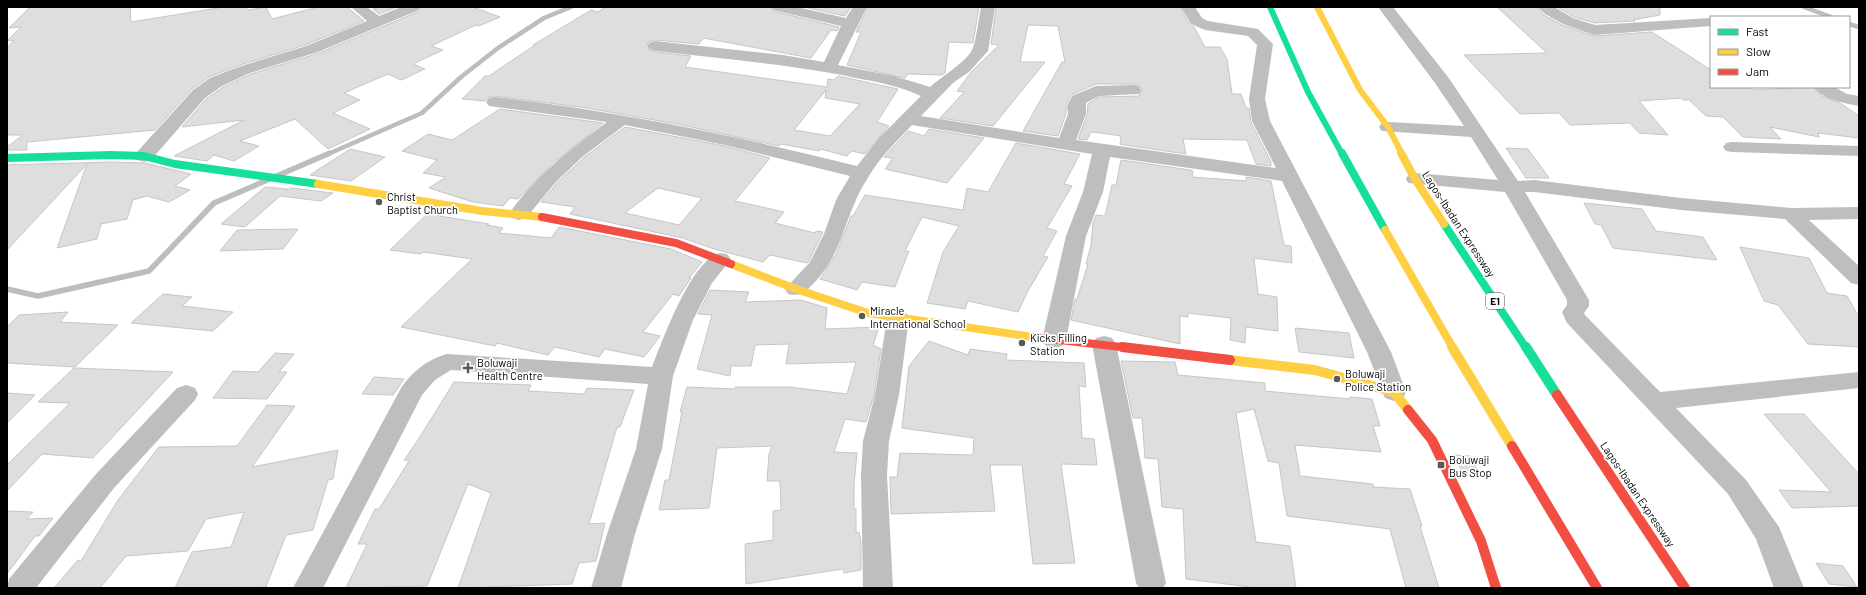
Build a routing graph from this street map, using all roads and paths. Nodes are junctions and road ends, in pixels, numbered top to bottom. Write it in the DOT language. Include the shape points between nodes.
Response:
graph roads {
  1 [pos="358,7"];
  2 [pos="414,7"];
  3 [pos="778,7"];
  4 [pos="860,7"];
  5 [pos="988,7"];
  6 [pos="1188,7"];
  7 [pos="1270,7"];
  8 [pos="1317,7"];
  9 [pos="1385,7"];
  10 [pos="1544,7"];
  11 [pos="377,22"];
  12 [pos="1710,22"];
  13 [pos="850,24"];
  14 [pos="655,46"];
  15 [pos="829,68"];
  16 [pos="1824,88"];
  17 [pos="1133,90"];
  18 [pos="933,95"];
  19 [pos="1859,101"];
  20 [pos="495,102"];
  21 [pos="908,119"];
  22 [pos="620,120"];
  23 [pos="1388,128"];
  24 [pos="1476,132"];
  25 [pos="1066,144"];
  26 [pos="1732,147"];
  27 [pos="1102,150"];
  28 [pos="1859,151"];
  29 [pos="144,156"];
  30 [pos="7,158"];
  31 [pos="861,173"];
  32 [pos="1290,176"];
  33 [pos="1415,179"];
  34 [pos="1512,187"];
  35 [pos="1859,213"];
  36 [pos="519,214"];
  37 [pos="1791,214"];
  38 [pos="720,259"];
  39 [pos="1859,278"];
  40 [pos="796,290"];
  41 [pos="898,318"];
  42 [pos="1054,340"];
  43 [pos="1104,344"];
  44 [pos="661,376"];
  45 [pos="1859,380"];
  46 [pos="1394,392"];
  47 [pos="186,394"];
  48 [pos="1656,401"];
  49 [pos="1151,583"];
  50 [pos="19,588"];
  51 [pos="308,588"];
  52 [pos="606,588"];
  53 [pos="878,588"];
  54 [pos="1496,588"];
  55 [pos="1597,588"];
  56 [pos="1685,588"];
  57 [pos="1789,588"];
  1 -- 11 [label="street"];
  2 -- 11 [label="street"];
  3 -- 13 [label="street"];
  4 -- 13 [label="street"];
  5 -- 18 [label="street" via="980,51"];
  6 -- 32 [label="street" via="1196,21 1253,32 1265,44 1257,99 1261,121"];
  7 -- 55 [label="main road" via="1308,92 1430,311"];
  8 -- 23 [label="main road, Lagos-Ibadan Expressway / E1" via="1360,90"];
  9 -- 24 [label="street" via="1442,80"];
  10 -- 12 [label="street" via="1576,26 1594,30"];
  11 -- 29 [label="street" via="312,49 244,70 216,82 199,94"];
  13 -- 15 [label="street"];
  14 -- 15 [label="street" via="784,60"];
  15 -- 18 [label="street" via="897,80"];
  16 -- 19 [label="street" via="1842,98"];
  17 -- 25 [label="street" via="1096,91 1078,100 1078,114"];
  18 -- 21 [label="street"];
  20 -- 22 [label="street" via="552,108"];
  21 -- 25 [label="street"];
  21 -- 31 [label="street" via="885,142"];
  22 -- 31 [label="street" via="770,149"];
  22 -- 36 [label="street" via="576,153 548,179"];
  23 -- 24 [label="street"];
  23 -- 33 [label="main road, Lagos-Ibadan Expressway / E1"];
  24 -- 34 [label="street"];
  25 -- 27 [label="street"];
  26 -- 28 [label="street"];
  27 -- 32 [label="street"];
  27 -- 42 [label="street" via="1093,192 1076,236"];
  29 -- 30 [label="main road"];
  29 -- 36 [label="main road" via="176,164"];
  31 -- 40 [label="street" via="846,200 819,265"];
  32 -- 46 [label="street" via="1379,352"];
  33 -- 34 [label="street"];
  33 -- 56 [label="main road, Lagos-Ibadan Expressway / E1"];
  34 -- 37 [label="street" via="1534,186"];
  34 -- 48 [label="street" via="1578,300 1578,306 1573,312 1575,318"];
  35 -- 37 [label="street"];
  36 -- 38 [label="main road" via="634,233 676,243"];
  37 -- 39 [label="street"];
  38 -- 40 [label="main road"];
  38 -- 44 [label="street" via="702,281 682,320"];
  40 -- 41 [label="main road" via="868,313"];
  41 -- 42 [label="main road"];
  41 -- 53 [label="street" via="887,395 876,441 874,475"];
  42 -- 43 [label="main road"];
  43 -- 46 [label="main road" via="1315,370"];
  43 -- 49 [label="street"];
  44 -- 51 [label="street" via="447,362 436,368 412,390"];
  44 -- 52 [label="street" via="649,449"];
  45 -- 48 [label="street"];
  46 -- 54 [label="main road" via="1432,440 1481,541"];
  47 -- 50 [label="street" via="105,481"];
  48 -- 57 [label="street" via="1737,487 1769,535"];
}
